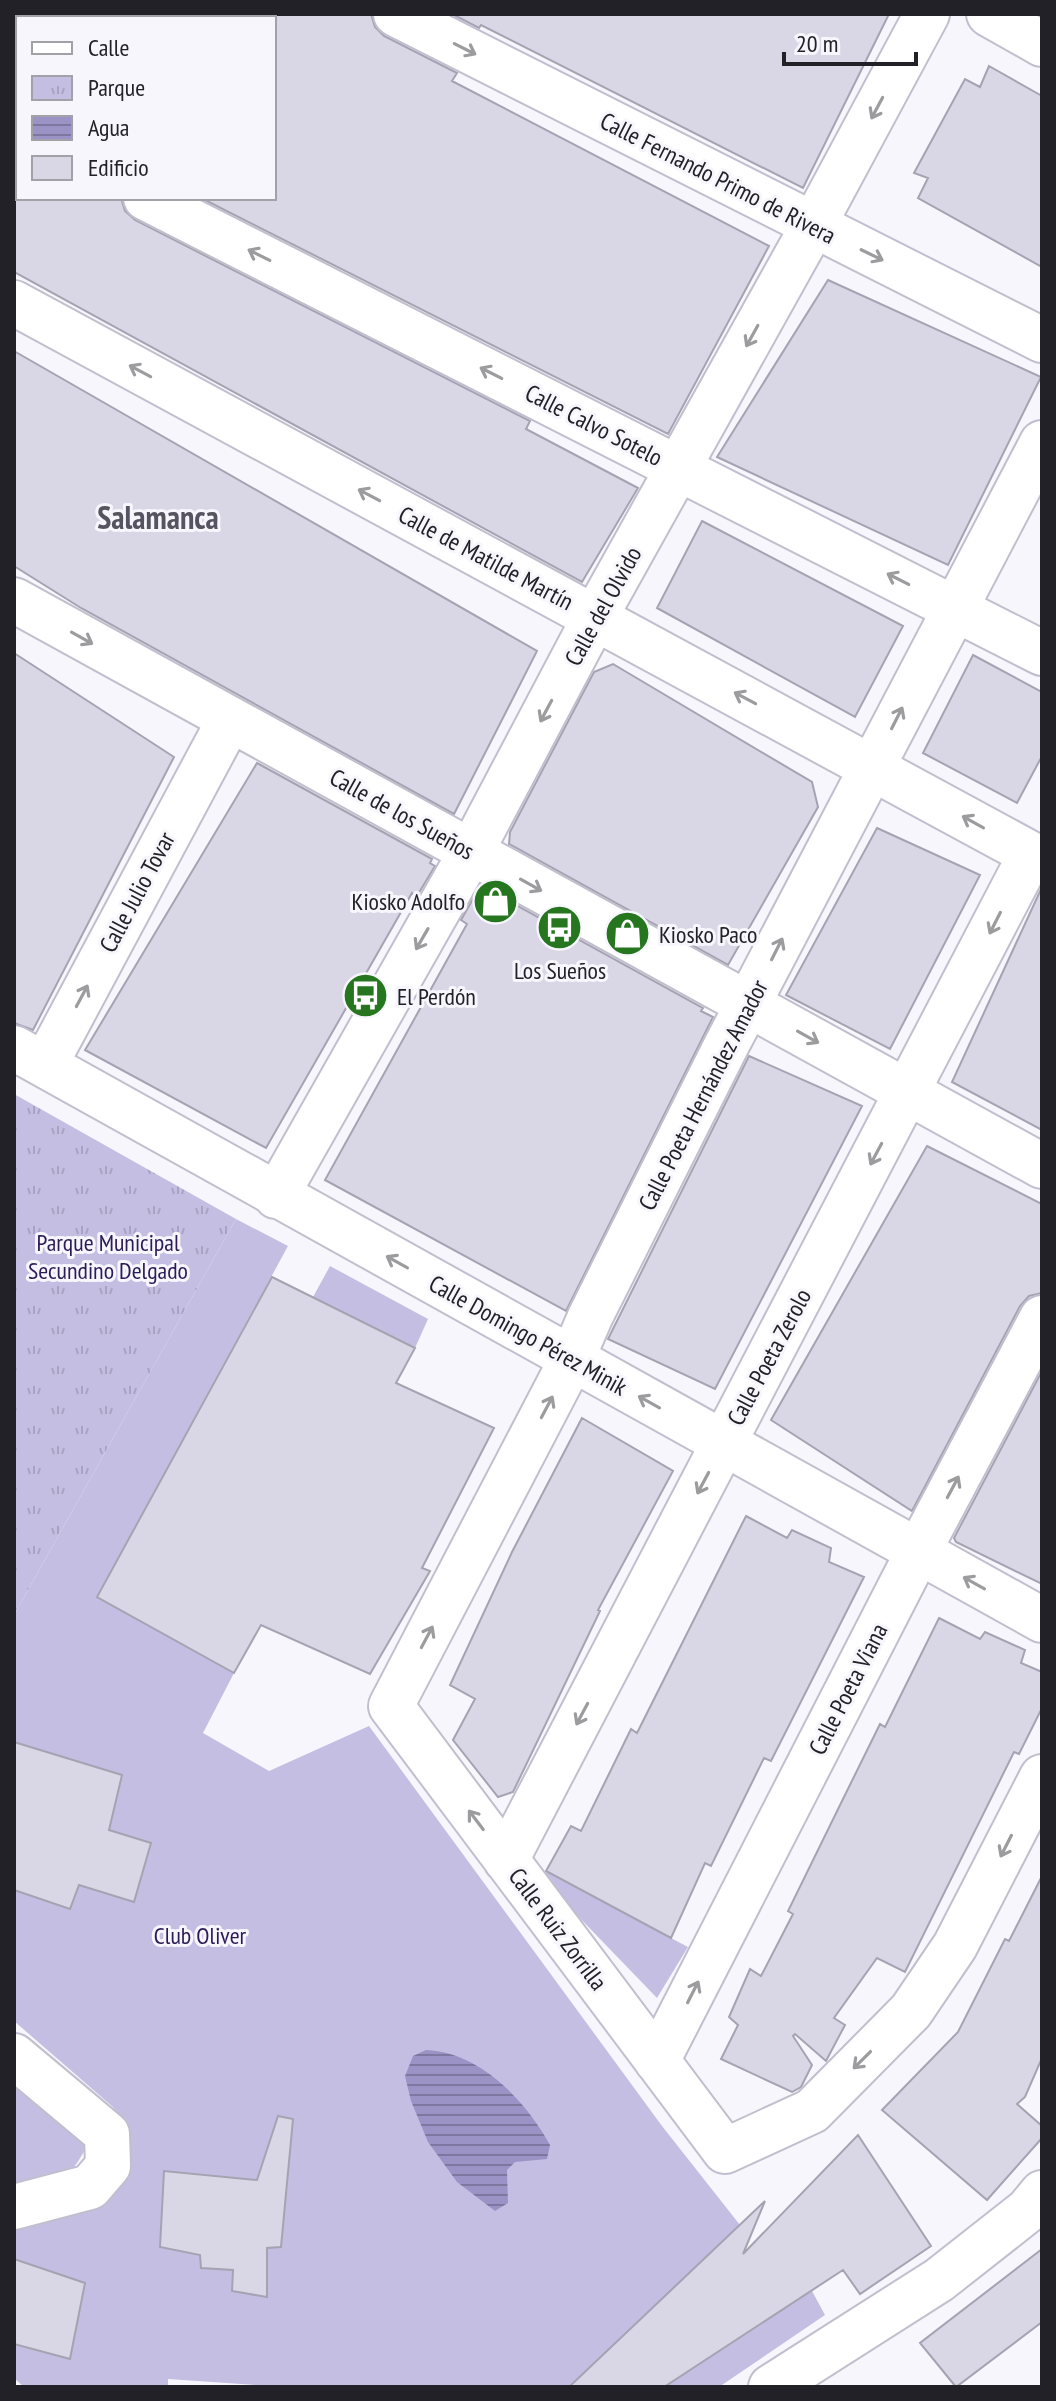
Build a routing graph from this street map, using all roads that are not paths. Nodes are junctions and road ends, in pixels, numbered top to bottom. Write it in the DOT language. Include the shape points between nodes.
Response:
graph roads {
  1 [pos="396,14"];
  2 [pos="927,14"];
  3 [pos="989,14"];
  4 [pos="1042,44"];
  5 [pos="150,200"];
  6 [pos="813,226"];
  7 [pos="14,303"];
  8 [pos="1042,340"];
  9 [pos="1042,443"];
  10 [pos="679,468"];
  11 [pos="14,600"];
  12 [pos="954,608"];
  13 [pos="595,617"];
  14 [pos="1042,653"];
  15 [pos="230,719"];
  16 [pos="872,767"];
  17 [pos="471,852"];
  18 [pos="1036,857"];
  19 [pos="748,1005"];
  20 [pos="29,1056"];
  21 [pos="908,1092"];
  22 [pos="1042,1166"];
  23 [pos="276,1196"];
  24 [pos="1042,1318"];
  25 [pos="572,1359"];
  26 [pos="724,1444"];
  27 [pos="918,1552"];
  28 [pos="1042,1620"];
  29 [pos="391,1706"];
  30 [pos="1042,1777"];
  31 [pos="506,1860"];
  32 [pos="14,2056"];
  33 [pos="657,2061"];
  34 [pos="1042,2193"];
  35 [pos="14,2207"];
  36 [pos="771,2387"];
  1 -- 6 [label="street, Calle Fernando Primo de Rivera, one-way"];
  2 -- 6 [label="street, Calle del Olvido, one-way"];
  3 -- 4 [label="street"];
  10 -- 5 [label="street, Calle Calvo Sotelo, one-way"];
  6 -- 8 [label="street, Calle Fernando Primo de Rivera, one-way"];
  6 -- 10 [label="street, Calle del Olvido, one-way"];
  13 -- 7 [label="street, Calle de Matilde Martín, one-way"];
  9 -- 12 [label="street, Calle Poeta Hernández Amador"];
  12 -- 10 [label="street, Calle Calvo Sotelo, one-way"];
  10 -- 13 [label="street, Calle del Olvido"];
  11 -- 15 [label="street, Calle de los Sueños, one-way"];
  12 -- 14 [label="street, Calle Calvo Sotelo"];
  16 -- 12 [label="street, Calle Poeta Hernández Amador, one-way"];
  16 -- 13 [label="street, Calle de Matilde Martín, one-way"];
  13 -- 17 [label="street, Calle del Olvido, one-way"];
  15 -- 17 [label="street, Calle de los Sueños"];
  20 -- 15 [label="street, Calle Julio Tovar, one-way"];
  18 -- 16 [label="street, Calle de Matilde Martín, one-way"];
  19 -- 16 [label="street, Calle Poeta Hernández Amador, one-way"];
  17 -- 19 [label="street, Calle de los Sueños, one-way"];
  17 -- 23 [label="street, Calle del Olvido, one-way"];
  18 -- 21 [label="street, Calle Poeta Zerolo, one-way"];
  19 -- 21 [label="street, Calle de los Sueños, one-way"];
  19 -- 25 [label="street, Calle Poeta Hernández Amador"];
  20 -- 23 [label="street, Calle Domingo Pérez Minik"];
  21 -- 22 [label="street, Calle de los Sueños"];
  21 -- 26 [label="street, Calle Poeta Zerolo, one-way"];
  25 -- 23 [label="street, Calle Domingo Pérez Minik, one-way"];
  27 -- 24 [label="street, Calle Poeta Viana, one-way"];
  26 -- 25 [label="street, Calle Domingo Pérez Minik, one-way"];
  29 -- 25 [label="street, Calle Poeta Hernández Amador, one-way"];
  26 -- 27 [label="street, Calle Domingo Pérez Minik"];
  26 -- 31 [label="street, Calle Poeta Zerolo, one-way"];
  28 -- 27 [label="street, Calle Domingo Pérez Minik, one-way"];
  33 -- 27 [label="street, Calle Poeta Viana, one-way"];
  31 -- 29 [label="street, Calle Ruiz Zorrilla, one-way"];
  30 -- 33 [label="street, Calle Ruiz Zorrilla, one-way" via="955,1946 911,2011 812,2111 725,2151"];
  31 -- 33 [label="street, Calle Ruiz Zorrilla"];
  32 -- 35 [label="street" via="107,2134 108,2166 90,2187"];
  34 -- 36 [label="street" via="939,2280"];
}
